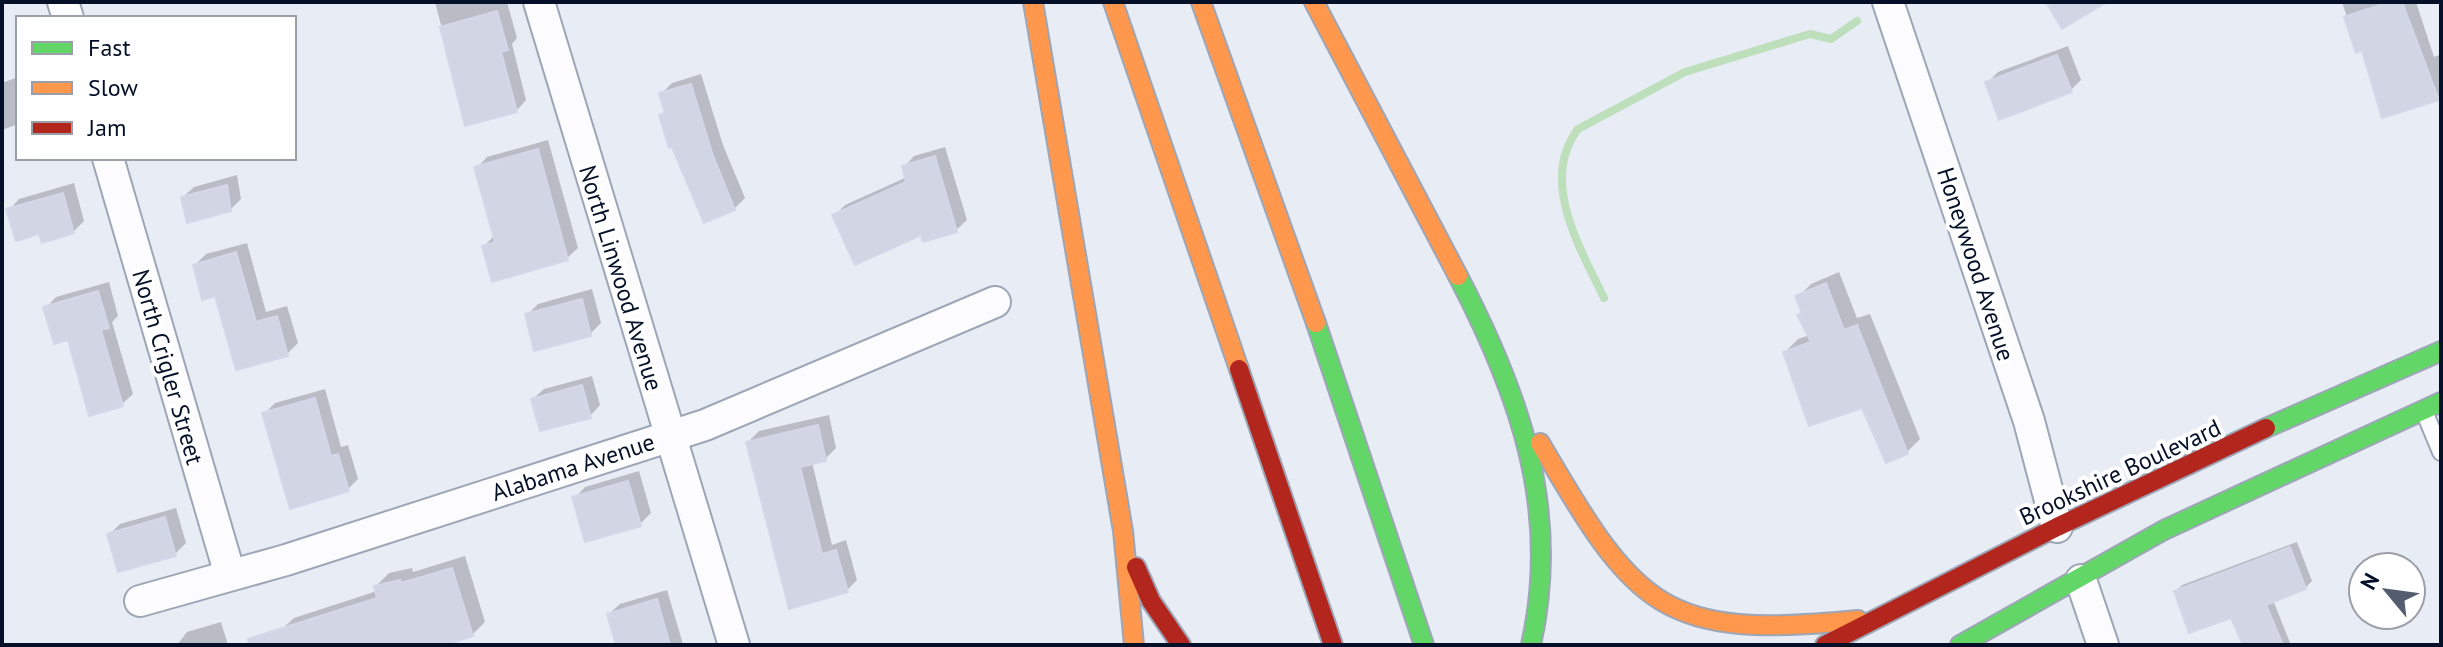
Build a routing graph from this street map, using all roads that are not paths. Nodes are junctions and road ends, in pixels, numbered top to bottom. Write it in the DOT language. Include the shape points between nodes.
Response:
graph roads {
  1 [pos="539,2"];
  2 [pos="1033,2"];
  3 [pos="1113,2"];
  4 [pos="1201,2"];
  5 [pos="1314,2"];
  6 [pos="1888,2"];
  7 [pos="109,160"];
  8 [pos="995,302"];
  9 [pos="2441,351"];
  10 [pos="1515,399"];
  11 [pos="2432,406"];
  12 [pos="669,437"];
  13 [pos="2441,452"];
  14 [pos="2057,527"];
  15 [pos="1123,531"];
  16 [pos="230,575"];
  17 [pos="2081,580"];
  18 [pos="140,601"];
  19 [pos="1880,617"];
  20 [pos="734,645"];
  21 [pos="1134,645"];
  22 [pos="1181,645"];
  23 [pos="1333,645"];
  24 [pos="1424,645"];
  25 [pos="1531,645"];
  26 [pos="1825,645"];
  27 [pos="1960,645"];
  28 [pos="2103,645"];
  1 -- 12 [label="street, North Linwood Avenue"];
  2 -- 15 [label="highway"];
  3 -- 23 [label="highway"];
  4 -- 24 [label="highway" via="1336,379"];
  5 -- 10 [label="highway" via="1494,345"];
  6 -- 14 [label="street, Honeywood Avenue" via="2029,421"];
  7 -- 16 [label="street, North Crigler Street"];
  8 -- 12 [label="street, Alabama Avenue"];
  9 -- 14 [label="highway, Brookshire Boulevard"];
  10 -- 19 [label="highway" via="1594,537 1626,578 1660,606 1701,623 1736,629 1795,630"];
  10 -- 25 [label="highway" via="1543,531 1544,562"];
  11 -- 13 [label="lane"];
  11 -- 17 [label="highway" via="2164,530"];
  12 -- 16 [label="street, Alabama Avenue"];
  12 -- 20 [label="street, North Linwood Avenue"];
  14 -- 19 [label="highway, Brookshire Boulevard"];
  15 -- 21 [label="highway"];
  15 -- 22 [label="highway" via="1151,601"];
  16 -- 18 [label="street, Alabama Avenue"];
  17 -- 27 [label="highway"];
  17 -- 28 [label="street"];
  19 -- 26 [label="highway, Brookshire Boulevard"];
}
